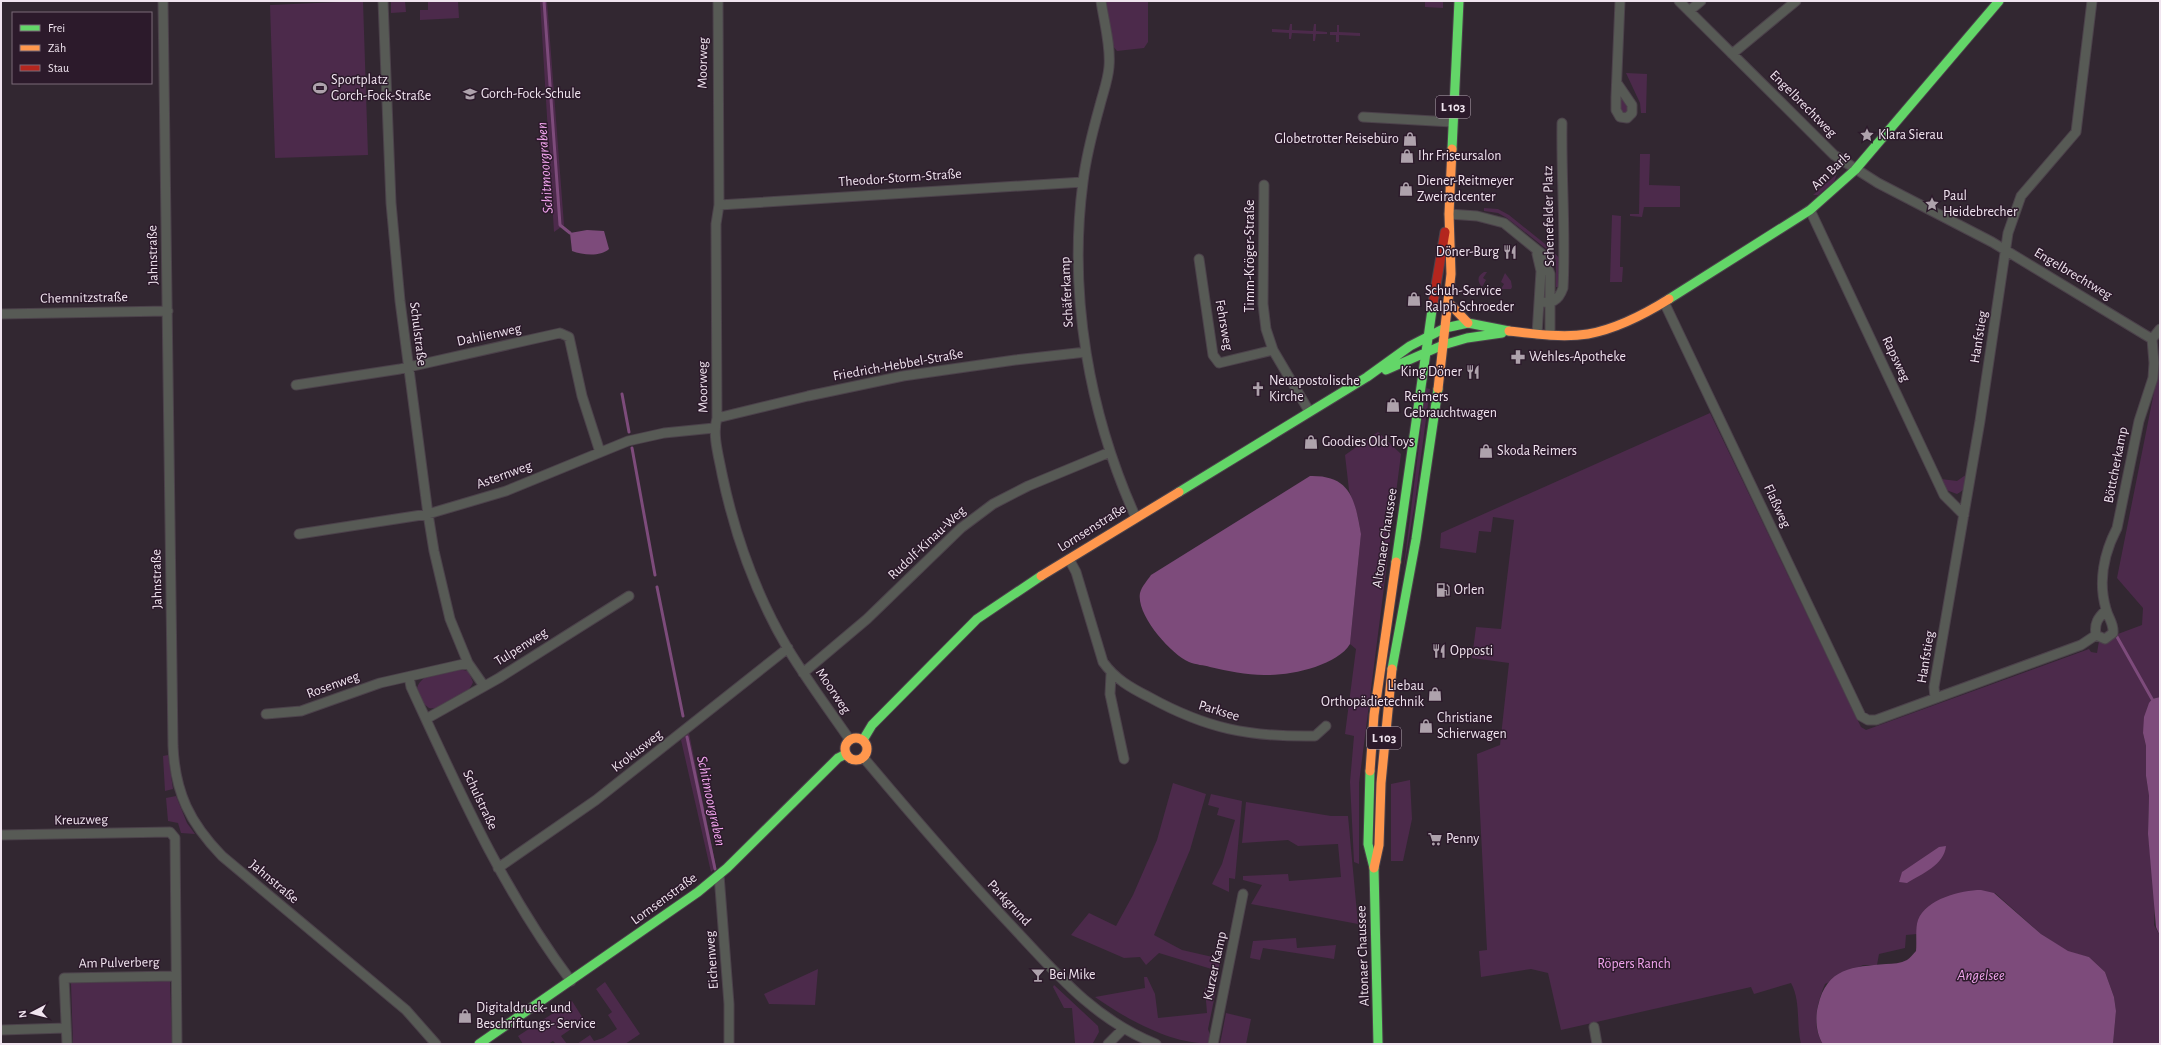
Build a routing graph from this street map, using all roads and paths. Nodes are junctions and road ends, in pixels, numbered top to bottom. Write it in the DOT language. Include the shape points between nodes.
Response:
graph roads {
  1 [pos="163,1"];
  2 [pos="383,1"];
  3 [pos="718,1"];
  4 [pos="1101,1"];
  5 [pos="1459,1"];
  6 [pos="1620,1"];
  7 [pos="1678,1"];
  8 [pos="1701,1"];
  9 [pos="1796,1"];
  10 [pos="1999,1"];
  11 [pos="2092,1"];
  12 [pos="1689,11"];
  13 [pos="1732,54"];
  14 [pos="1616,83"];
  15 [pos="1363,117"];
  16 [pos="1452,122"];
  17 [pos="1562,122"];
  18 [pos="1855,170"];
  19 [pos="1083,182"];
  20 [pos="1264,185"];
  21 [pos="719,205"];
  22 [pos="1810,210"];
  23 [pos="1449,214"];
  24 [pos="1534,247"];
  25 [pos="2006,250"];
  26 [pos="1199,259"];
  27 [pos="1448,302"];
  28 [pos="1538,302"];
  29 [pos="1664,302"];
  30 [pos="1551,303"];
  31 [pos="168,311"];
  32 [pos="1,314"];
  33 [pos="1468,323"];
  34 [pos="1445,328"];
  35 [pos="2160,329"];
  36 [pos="1510,331"];
  37 [pos="1537,334"];
  38 [pos="1550,334"];
  39 [pos="1429,335"];
  40 [pos="2152,339"];
  41 [pos="1443,345"];
  42 [pos="1273,350"];
  43 [pos="1086,352"];
  44 [pos="1426,353"];
  45 [pos="409,367"];
  46 [pos="1367,377"];
  47 [pos="296,385"];
  48 [pos="1309,411"];
  49 [pos="717,418"];
  50 [pos="714,428"];
  51 [pos="600,452"];
  52 [pos="1110,452"];
  53 [pos="428,514"];
  54 [pos="1964,515"];
  55 [pos="1136,518"];
  56 [pos="299,534"];
  57 [pos="1069,559"];
  58 [pos="629,596"];
  59 [pos="2106,610"];
  60 [pos="2096,635"];
  61 [pos="788,648"];
  62 [pos="468,663"];
  63 [pos="803,673"];
  64 [pos="1111,674"];
  65 [pos="409,676"];
  66 [pos="484,686"];
  67 [pos="1935,698"];
  68 [pos="266,714"];
  69 [pos="426,719"];
  70 [pos="1868,720"];
  71 [pos="1326,726"];
  72 [pos="850,740"];
  73 [pos="863,740"];
  74 [pos="846,754"];
  75 [pos="863,757"];
  76 [pos="1124,759"];
  77 [pos="162,832"];
  78 [pos="1,835"];
  79 [pos="498,868"];
  80 [pos="1374,868"];
  81 [pos="719,875"];
  82 [pos="1243,894"];
  83 [pos="176,976"];
  84 [pos="571,981"];
  85 [pos="1594,1027"];
  86 [pos="66,1028"];
  87 [pos="1123,1029"];
  88 [pos="1,1030"];
  89 [pos="67,1044"];
  90 [pos="178,1044"];
  91 [pos="436,1044"];
  92 [pos="479,1044"];
  93 [pos="729,1044"];
  94 [pos="1108,1044"];
  95 [pos="1156,1044"];
  96 [pos="1213,1044"];
  97 [pos="1378,1044"];
  98 [pos="1597,1044"];
  1 -- 31 [label="street, Jahnstraße"];
  2 -- 45 [label="street, Schulstraße" via="388,173"];
  3 -- 21 [label="street, Moorweg"];
  4 -- 19 [label="street, Schäferkamp" via="1109,59 1108,72"];
  5 -- 16 [label="street, Altonaer Chaussee / L 103"];
  6 -- 14 [label="street"];
  7 -- 12 [label="street, Engelbrechtweg"];
  8 -- 12 [label="street"];
  9 -- 13 [label="street"];
  10 -- 18 [label="street, Am Barls"];
  11 -- 25 [label="street, Hanfstieg" via="2076,132 2021,196 2008,233"];
  12 -- 13 [label="street, Engelbrechtweg"];
  13 -- 18 [label="street, Engelbrechtweg" via="1834,155"];
  15 -- 16 [label="street"];
  16 -- 23 [label="street, Altonaer Chaussee / L 103"];
  17 -- 30 [label="street, Schenefelder Platz" via="1565,237 1563,288 1560,296"];
  18 -- 22 [label="street, Am Barls"];
  18 -- 25 [label="street, Engelbrechtweg"];
  19 -- 21 [label="street, Theodor-Storm-Straße"];
  19 -- 43 [label="street, Schäferkamp" via="1079,272"];
  20 -- 42 [label="street, Timm-Kröger-Straße" via="1263,304 1266,329"];
  21 -- 49 [label="street, Moorweg" via="716,224"];
  22 -- 29 [label="street, Am Barls"];
  22 -- 54 [label="street, Rapsweg" via="1944,495"];
  23 -- 24 [label="street, Schenefelder Platz" via="1498,220"];
  23 -- 27 [label="street, Altonaer Chaussee / L 103" via="1452,261"];
  23 -- 39 [label="street, Altonaer Chaussee / L 103" via="1439,260"];
  24 -- 28 [label="street, Schenefelder Platz" via="1540,262"];
  24 -- 30 [label="street, Schenefelder Platz" via="1542,254 1550,274"];
  25 -- 40 [label="street, Engelbrechtweg"];
  25 -- 54 [label="street, Hanfstieg"];
  26 -- 42 [label="street, Fehrsweg" via="1213,355 1219,363"];
  27 -- 33 [label="street"];
  27 -- 34 [label="street, Altonaer Chaussee / L 103"];
  28 -- 30 [label="street"];
  28 -- 37 [label="street, Schenefelder Platz"];
  29 -- 38 [label="street" via="1611,328 1587,334"];
  29 -- 70 [label="street, Flaßweg" via="1861,716"];
  30 -- 38 [label="street, Schenefelder Platz"];
  31 -- 32 [label="street, Chemnitzstraße"];
  31 -- 91 [label="street, Jahnstraße" via="173,746 176,773 186,808 204,838 222,856 406,1010"];
  33 -- 34 [label="street"];
  33 -- 36 [label="street"];
  34 -- 39 [label="street, Lornsenstraße"];
  34 -- 41 [label="street, Altonaer Chaussee / L 103"];
  35 -- 40 [label="street"];
  36 -- 37 [label="street"];
  36 -- 41 [label="street"];
  37 -- 38 [label="street"];
  39 -- 41 [label="street"];
  39 -- 44 [label="street, Altonaer Chaussee / L 103"];
  39 -- 46 [label="street, Lornsenstraße"];
  40 -- 59 [label="street, Böttcherkamp" via="2153,378 2139,421 2117,528 2110,542 2102,574"];
  41 -- 44 [label="street, Lornsenstraße"];
  41 -- 80 [label="street, Altonaer Chaussee / L 103" via="1416,539 1390,676 1383,751 1379,845"];
  42 -- 48 [label="street, Timm-Kröger-Straße"];
  43 -- 49 [label="street, Friedrich-Hebbel-Straße" via="903,376"];
  43 -- 52 [label="street, Schäferkamp"];
  44 -- 46 [label="street, Lornsenstraße"];
  44 -- 80 [label="street, Altonaer Chaussee / L 103" via="1374,715 1368,844"];
  45 -- 47 [label="street, Dahlienweg"];
  45 -- 51 [label="street, Dahlienweg" via="560,333 569,337 587,417"];
  45 -- 53 [label="street, Schulstraße"];
  46 -- 48 [label="street, Lornsenstraße"];
  48 -- 55 [label="street, Lornsenstraße"];
  49 -- 50 [label="street, Moorweg"];
  50 -- 51 [label="street, Asternweg" via="652,435"];
  50 -- 61 [label="street, Moorweg" via="728,504 738,539 756,584"];
  51 -- 53 [label="street, Asternweg" via="506,491"];
  52 -- 55 [label="street, Schäferkamp"];
  52 -- 63 [label="street, Rudolf-Kinau-Weg" via="1028,486 993,504 960,528 867,619"];
  53 -- 56 [label="street, Asternweg"];
  53 -- 62 [label="street, Schulstraße" via="450,619"];
  54 -- 67 [label="street, Hanfstieg" via="1934,687"];
  55 -- 57 [label="street, Lornsenstraße"];
  57 -- 64 [label="street, Parksee" via="1076,572 1103,662"];
  57 -- 73 [label="street, Lornsenstraße" via="977,619 872,725"];
  58 -- 66 [label="street, Tulpenweg"];
  59 -- 60 [label="street" via="2094,627"];
  59 -- 60 [label="street, Böttcherkamp" via="2114,626 2113,633 2105,639"];
  60 -- 67 [label="street, Böttcherkamp" via="2080,645"];
  61 -- 63 [label="street, Moorweg"];
  61 -- 79 [label="street, Krokusweg" via="596,800"];
  62 -- 65 [label="street"];
  62 -- 66 [label="street, Schulstraße"];
  63 -- 72 [label="street, Moorweg"];
  64 -- 71 [label="street, Parksee" via="1177,713 1237,732 1315,736"];
  64 -- 76 [label="street" via="1110,694"];
  65 -- 68 [label="street, Rosenweg" via="380,683 300,711"];
  65 -- 69 [label="street, Schulstraße" via="411,687"];
  66 -- 69 [label="street, Tulpenweg"];
  67 -- 70 [label="street, Böttcherkamp" via="1876,720"];
  69 -- 79 [label="street, Schulstraße"];
  72 -- 73 [label="street"];
  72 -- 74 [label="street" via="845,748"];
  73 -- 75 [label="street" via="866,750"];
  74 -- 75 [label="street" via="854,759"];
  74 -- 81 [label="street, Lornsenstraße" via="838,758 811,783"];
  75 -- 87 [label="street, Parkgrund" via="938,847 1056,974 1089,1004"];
  77 -- 78 [label="street, Kreuzweg"];
  77 -- 83 [label="street, Am Pulverberg" via="170,832 175,838"];
  79 -- 84 [label="street, Schulstraße" via="529,921"];
  80 -- 97 [label="street, Altonaer Chaussee / L 103"];
  81 -- 84 [label="street, Lornsenstraße" via="675,909"];
  81 -- 93 [label="street, Eichenweg" via="729,1004"];
  82 -- 96 [label="street, Kurzer Kamp"];
  83 -- 86 [label="street, Am Pulverberg" via="64,978"];
  83 -- 90 [label="street, Am Pulverberg"];
  84 -- 92 [label="street, Lornsenstraße"];
  85 -- 98 [label="street"];
  86 -- 88 [label="street"];
  86 -- 89 [label="street, Am Pulverberg"];
  87 -- 94 [label="street"];
  87 -- 95 [label="street, Parkgrund"];
}
